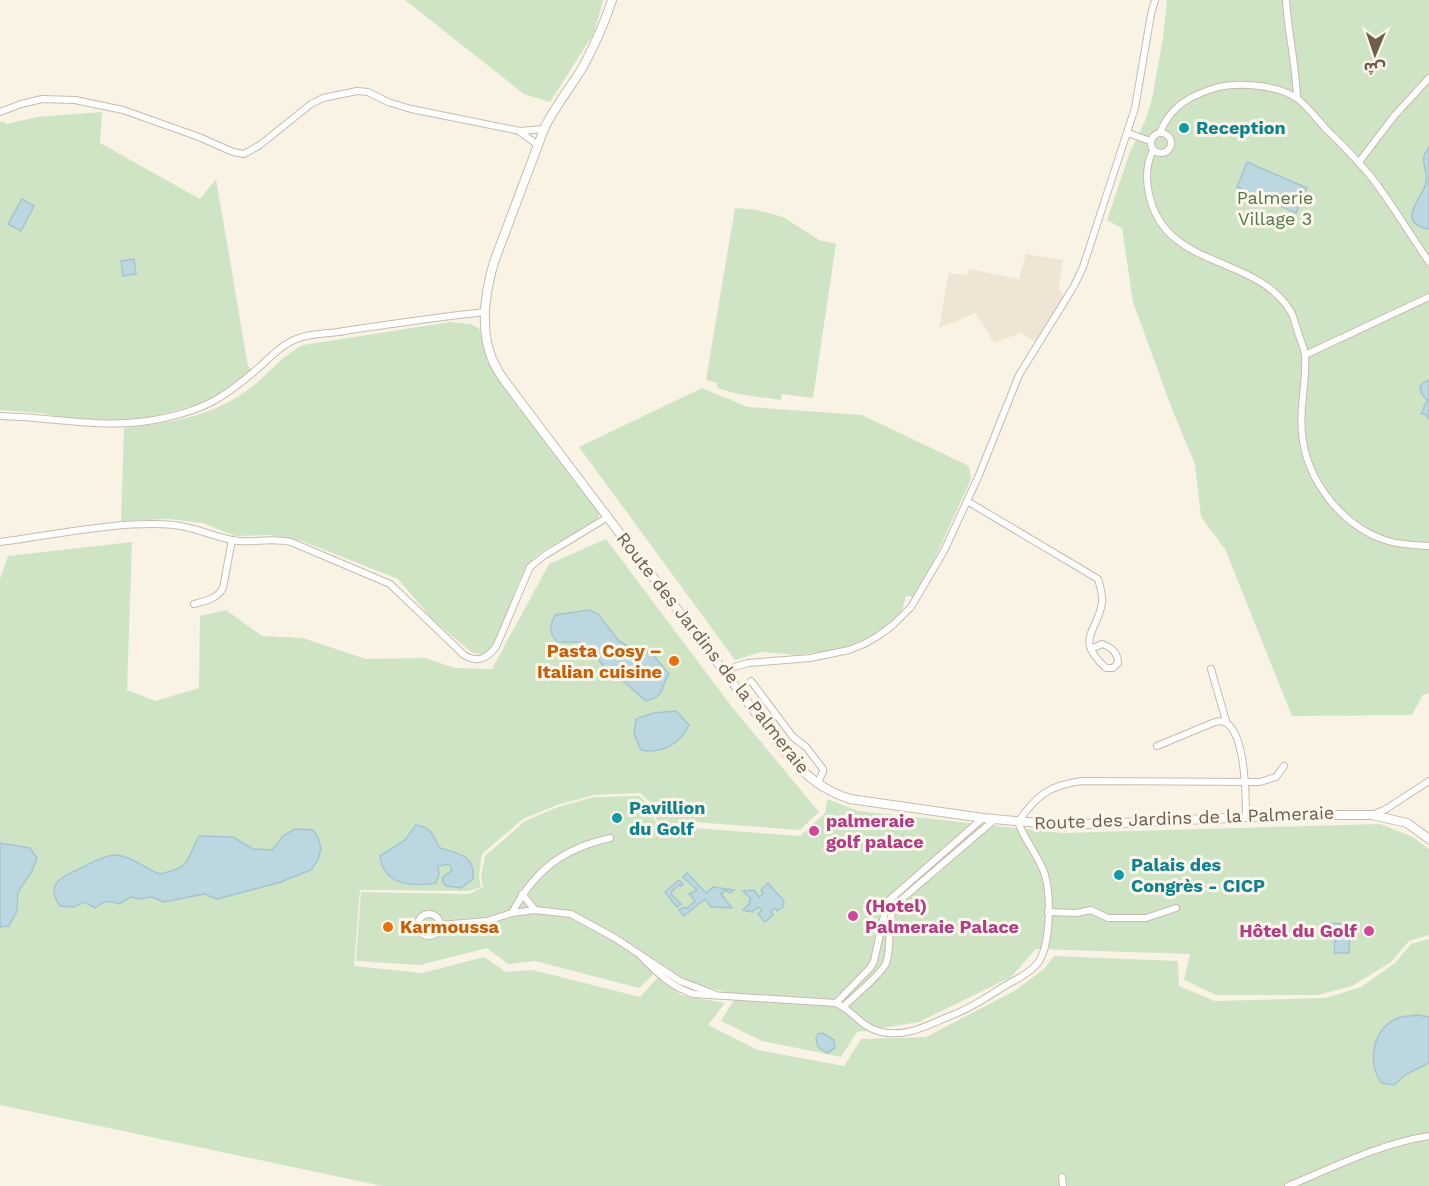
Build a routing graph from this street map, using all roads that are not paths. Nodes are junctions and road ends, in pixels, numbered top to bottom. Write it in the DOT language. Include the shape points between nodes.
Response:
graph roads {
  1 [pos="612,0"];
  2 [pos="1155,0"];
  3 [pos="1286,0"];
  4 [pos="1429,78"];
  5 [pos="1297,98"];
  6 [pos="0,112"];
  7 [pos="544,129"];
  8 [pos="520,131"];
  9 [pos="1128,133"];
  10 [pos="1160,133"];
  11 [pos="1150,141"];
  12 [pos="538,145"];
  13 [pos="1153,150"];
  14 [pos="1359,162"];
  15 [pos="1429,262"];
  16 [pos="1429,297"];
  17 [pos="485,312"];
  18 [pos="1305,355"];
  19 [pos="0,416"];
  20 [pos="967,501"];
  21 [pos="609,517"];
  22 [pos="232,540"];
  23 [pos="0,542"];
  24 [pos="1429,546"];
  25 [pos="194,604"];
  26 [pos="1091,649"];
  27 [pos="1211,669"];
  28 [pos="724,670"];
  29 [pos="751,681"];
  30 [pos="1226,721"];
  31 [pos="1157,746"];
  32 [pos="1284,766"];
  33 [pos="1246,781"];
  34 [pos="1429,781"];
  35 [pos="817,784"];
  36 [pos="1372,815"];
  37 [pos="1246,817"];
  38 [pos="983,818"];
  39 [pos="994,820"];
  40 [pos="1018,822"];
  41 [pos="610,838"];
  42 [pos="1429,838"];
  43 [pos="925,876"];
  44 [pos="522,894"];
  45 [pos="1176,908"];
  46 [pos="535,910"];
  47 [pos="1048,912"];
  48 [pos="512,913"];
  49 [pos="440,925"];
  50 [pos="836,1003"];
  51 [pos="844,1006"];
  52 [pos="1429,1136"];
  53 [pos="1062,1177"];
  54 [pos="1063,1186"];
  55 [pos="1288,1186"];
  1 -- 7 [label="street, Route des Jardins de la Palmeraie" via="583,66"];
  2 -- 9 [label="street"];
  3 -- 5 [label="street"];
  4 -- 14 [label="street"];
  5 -- 10 [label="street" via="1260,86 1214,88 1176,107"];
  5 -- 14 [label="street"];
  6 -- 8 [label="street" via="42,99 75,100 123,110 244,153 311,104 357,91 411,109"];
  7 -- 8 [label="street"];
  7 -- 12 [label="street, Route des Jardins de la Palmeraie"];
  8 -- 12 [label="street"];
  9 -- 11 [label="street"];
  9 -- 20 [label="street" via="1083,267 1019,375"];
  10 -- 11 [label="street"];
  10 -- 13 [label="street" via="1168,136 1170,147 1164,153"];
  11 -- 13 [label="street"];
  12 -- 17 [label="street, Route des Jardins de la Palmeraie" via="494,262"];
  13 -- 18 [label="street" via="1147,183 1159,221 1185,248 1253,276 1270,288 1292,313"];
  14 -- 15 [label="street"];
  16 -- 18 [label="street"];
  17 -- 19 [label="street" via="299,338 275,351 219,400 164,418 100,424"];
  17 -- 21 [label="street, Route des Jardins de la Palmeraie" via="489,352 497,370"];
  18 -- 24 [label="street" via="1302,433 1306,459 1317,482 1332,502 1364,531 1392,542"];
  20 -- 26 [label="street" via="1098,579 1102,604 1089,636"];
  20 -- 28 [label="street" via="917,599 878,636 864,645 824,657 762,660"];
  21 -- 22 [label="street" via="530,567 496,647 481,660 464,655 384,580 291,542"];
  21 -- 28 [label="street, Route des Jardins de la Palmeraie"];
  22 -- 23 [label="street" via="189,527 148,525"];
  22 -- 25 [label="street" via="220,594"];
  26 -- 26 [label="street" via="1106,668 1118,663 1107,646"];
  27 -- 30 [label="street"];
  28 -- 35 [label="street, Route des Jardins de la Palmeraie" via="786,753"];
  29 -- 35 [label="street" via="823,769"];
  30 -- 31 [label="street"];
  30 -- 33 [label="street" via="1242,754"];
  32 -- 33 [label="street" via="1276,777"];
  33 -- 37 [label="street"];
  33 -- 40 [label="street" via="1067,783 1043,792"];
  34 -- 36 [label="street"];
  35 -- 38 [label="street, Route des Jardins de la Palmeraie" via="850,799"];
  36 -- 37 [label="street, Route des Jardins de la Palmeraie"];
  36 -- 42 [label="street, Route des Jardins de la Palmeraie" via="1396,819"];
  37 -- 40 [label="street, Route des Jardins de la Palmeraie" via="1099,824"];
  38 -- 39 [label="street, Route des Jardins de la Palmeraie"];
  38 -- 43 [label="street"];
  39 -- 40 [label="street, Route des Jardins de la Palmeraie"];
  39 -- 43 [label="street"];
  40 -- 47 [label="street" via="1046,877"];
  41 -- 44 [label="street" via="556,860"];
  43 -- 50 [label="street" via="886,902 874,961"];
  43 -- 51 [label="street" via="893,909 885,967"];
  44 -- 46 [label="street"];
  44 -- 48 [label="street"];
  45 -- 47 [label="street" via="1146,918 1108,918 1091,910"];
  46 -- 48 [label="street"];
  46 -- 50 [label="street" via="571,914 689,986 720,996"];
  47 -- 51 [label="street" via="1046,941 1037,964 968,1010 899,1034 869,1029"];
  48 -- 49 [label="street" via="487,921"];
  50 -- 51 [label="street"];
  52 -- 55 [label="street" via="1398,1141"];
  53 -- 54 [label="street"];
}
